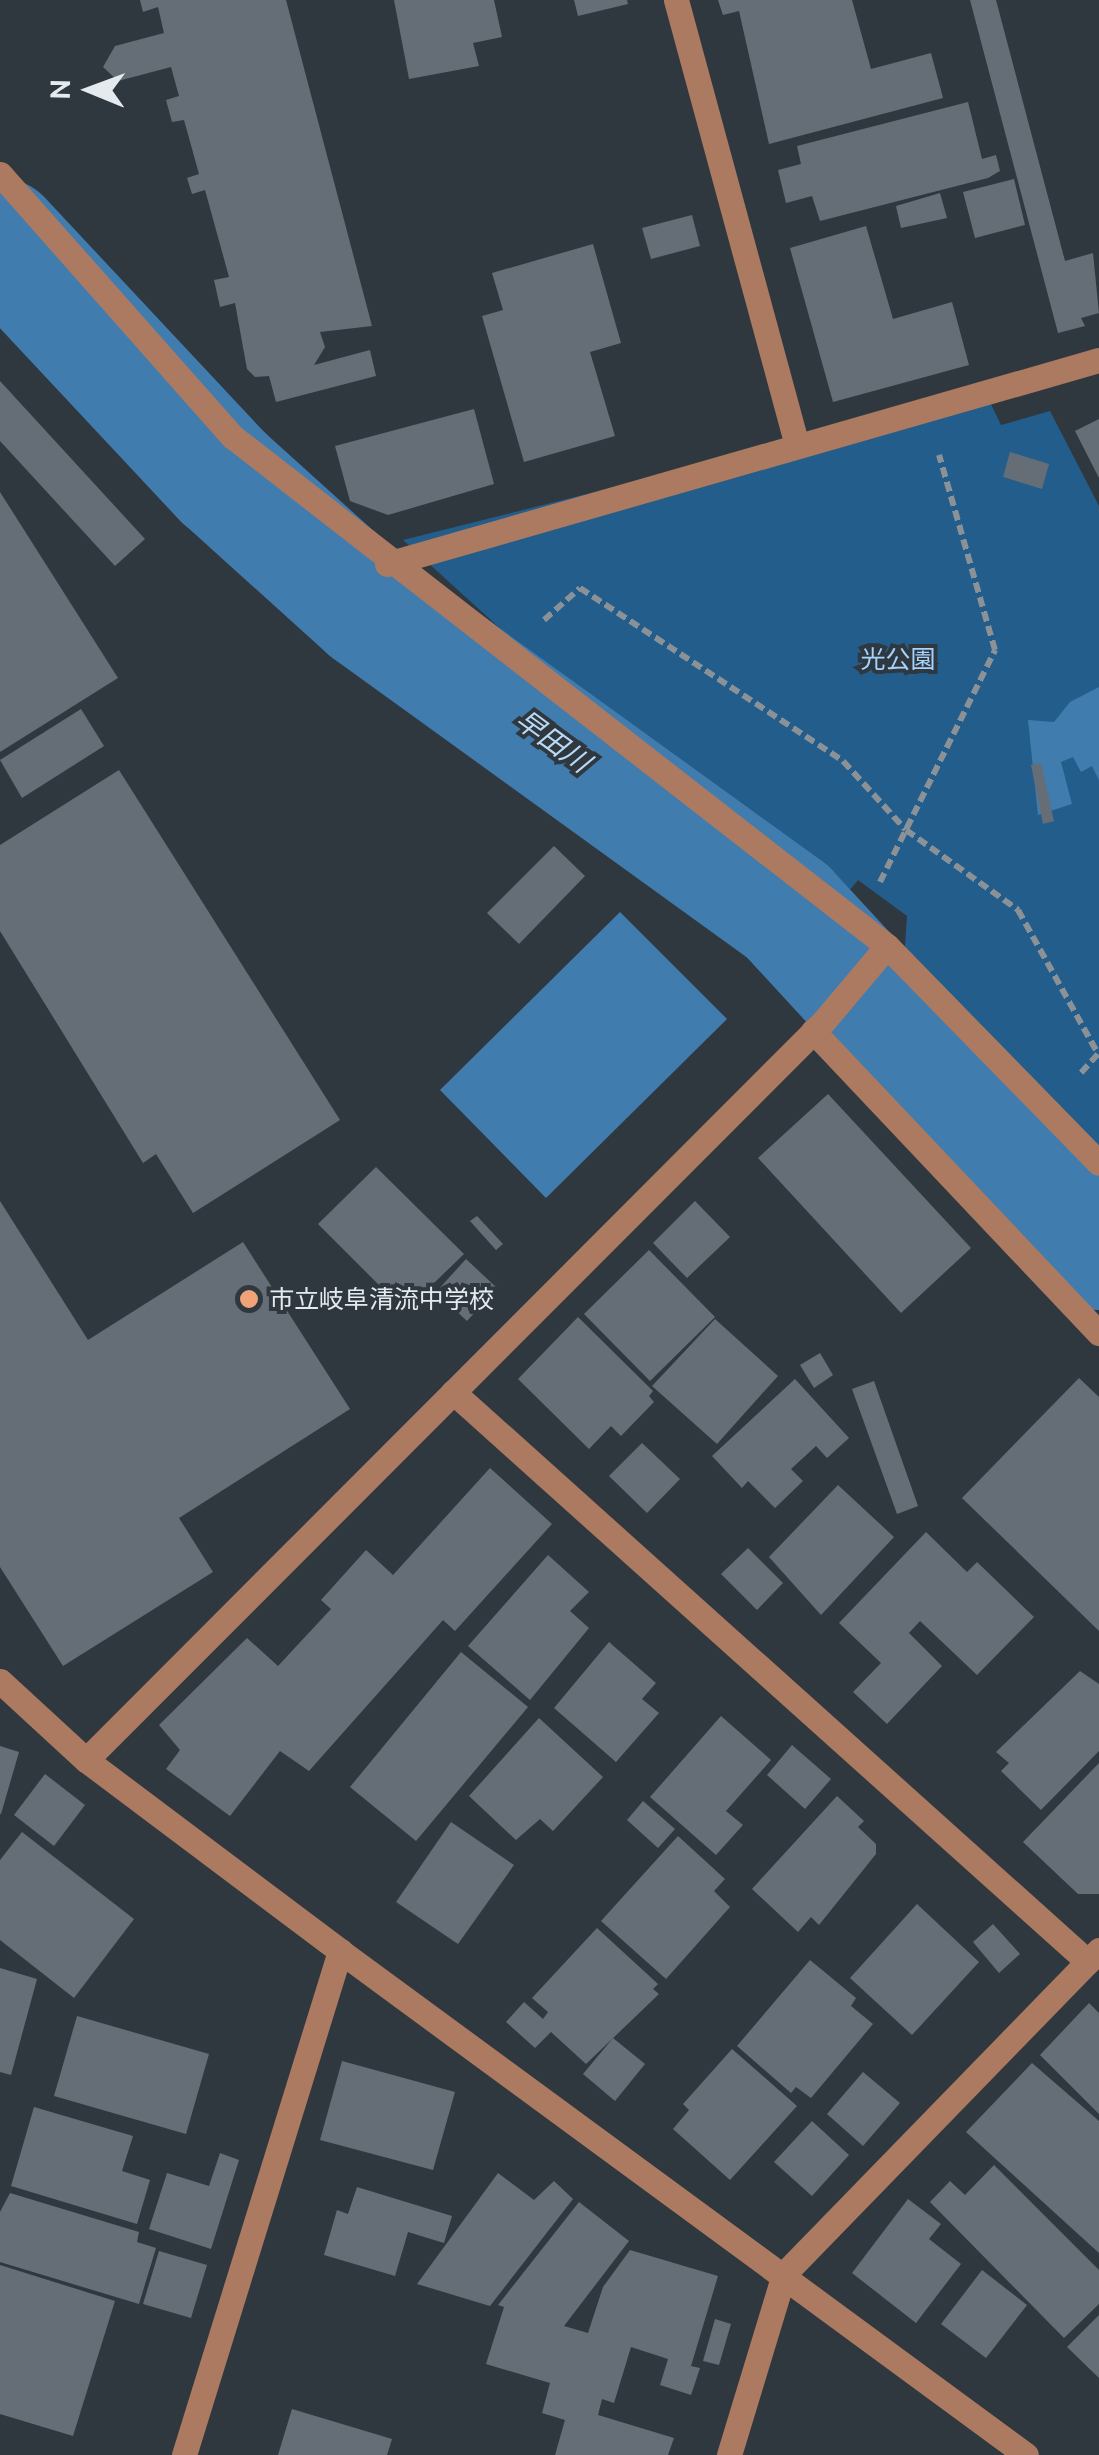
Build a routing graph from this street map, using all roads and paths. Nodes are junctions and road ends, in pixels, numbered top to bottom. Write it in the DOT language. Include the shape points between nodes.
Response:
graph roads {
  1 [pos="676,0"];
  2 [pos="0,174"];
  3 [pos="1099,360"];
  4 [pos="926,410"];
  5 [pos="796,444"];
  6 [pos="388,564"];
  7 [pos="506,654"];
  8 [pos="906,830"];
  9 [pos="859,924"];
  10 [pos="880,955"];
  11 [pos="818,1026"];
  12 [pos="1046,1111"];
  13 [pos="1099,1164"];
  14 [pos="1099,1334"];
  15 [pos="453,1392"];
  16 [pos="0,1681"];
  17 [pos="86,1760"];
  18 [pos="340,1952"];
  19 [pos="1093,1956"];
  20 [pos="784,2274"];
  21 [pos="184,2455"];
  22 [pos="730,2455"];
  23 [pos="1026,2455"];
  1 -- 5 [label="street"];
  2 -- 6 [label="street" via="232,437"];
  3 -- 4 [label="street"];
  4 -- 5 [label="street"];
  4 -- 8 [label="path" via="995,650"];
  5 -- 6 [label="street"];
  6 -- 7 [label="street"];
  7 -- 8 [label="path" via="580,588 843,761"];
  7 -- 9 [label="street"];
  8 -- 9 [label="path"];
  8 -- 12 [label="path" via="1018,910 1098,1054"];
  9 -- 10 [label="street"];
  10 -- 11 [label="street"];
  10 -- 12 [label="street"];
  11 -- 14 [label="street"];
  11 -- 15 [label="street"];
  12 -- 13 [label="street"];
  15 -- 17 [label="street"];
  15 -- 19 [label="street"];
  16 -- 17 [label="street"];
  17 -- 18 [label="street"];
  18 -- 20 [label="street"];
  18 -- 21 [label="street"];
  19 -- 20 [label="street"];
  20 -- 22 [label="street"];
  20 -- 23 [label="street"];
}
